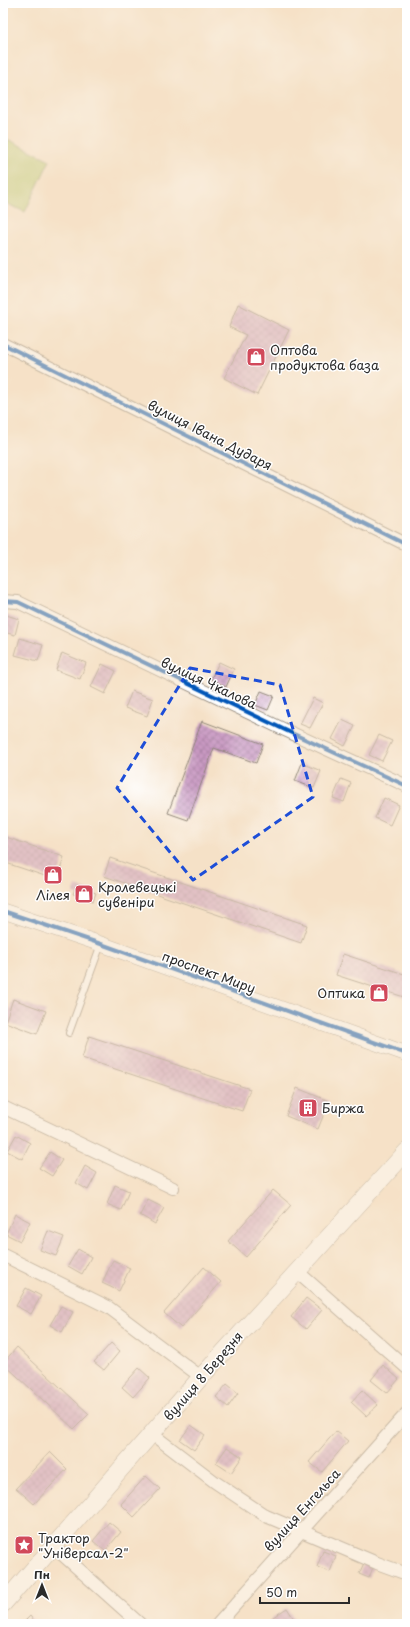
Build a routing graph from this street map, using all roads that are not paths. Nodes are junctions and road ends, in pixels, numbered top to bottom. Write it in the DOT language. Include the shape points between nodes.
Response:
graph roads {
  1 [pos="3,344"];
  2 [pos="407,545"];
  3 [pos="3,600"];
  4 [pos="407,786"];
  5 [pos="3,911"];
  6 [pos="101,944"];
  7 [pos="69,1033"];
  8 [pos="407,1054"];
  9 [pos="3,1107"];
  10 [pos="407,1151"];
  11 [pos="173,1188"];
  12 [pos="3,1255"];
  13 [pos="297,1271"];
  14 [pos="407,1368"];
  15 [pos="201,1377"];
  16 [pos="407,1413"];
  17 [pos="152,1434"];
  18 [pos="302,1532"];
  19 [pos="54,1547"];
  20 [pos="407,1574"];
  21 [pos="3,1604"];
  22 [pos="140,1624"];
  23 [pos="218,1624"];
  1 -- 2 [label="street, вулиця Івана Дударя"];
  3 -- 4 [label="street, вулиця Чкалова" via="18,602"];
  5 -- 6 [label="street, проспект Миру"];
  6 -- 7 [label="lane"];
  6 -- 8 [label="street, проспект Миру"];
  9 -- 11 [label="street"];
  10 -- 13 [label="main road, вулиця 8 Березня"];
  12 -- 15 [label="street" via="108,1307"];
  13 -- 14 [label="street"];
  13 -- 15 [label="main road, вулиця 8 Березня"];
  15 -- 17 [label="main road, вулиця 8 Березня"];
  16 -- 18 [label="street, вулиця Енгельса"];
  17 -- 18 [label="street" via="215,1482 266,1516"];
  17 -- 19 [label="main road, вулиця 8 Березня"];
  18 -- 20 [label="street"];
  18 -- 23 [label="street, вулиця Енгельса"];
  19 -- 21 [label="main road, вулиця 8 Березня"];
  19 -- 22 [label="street"];
}
